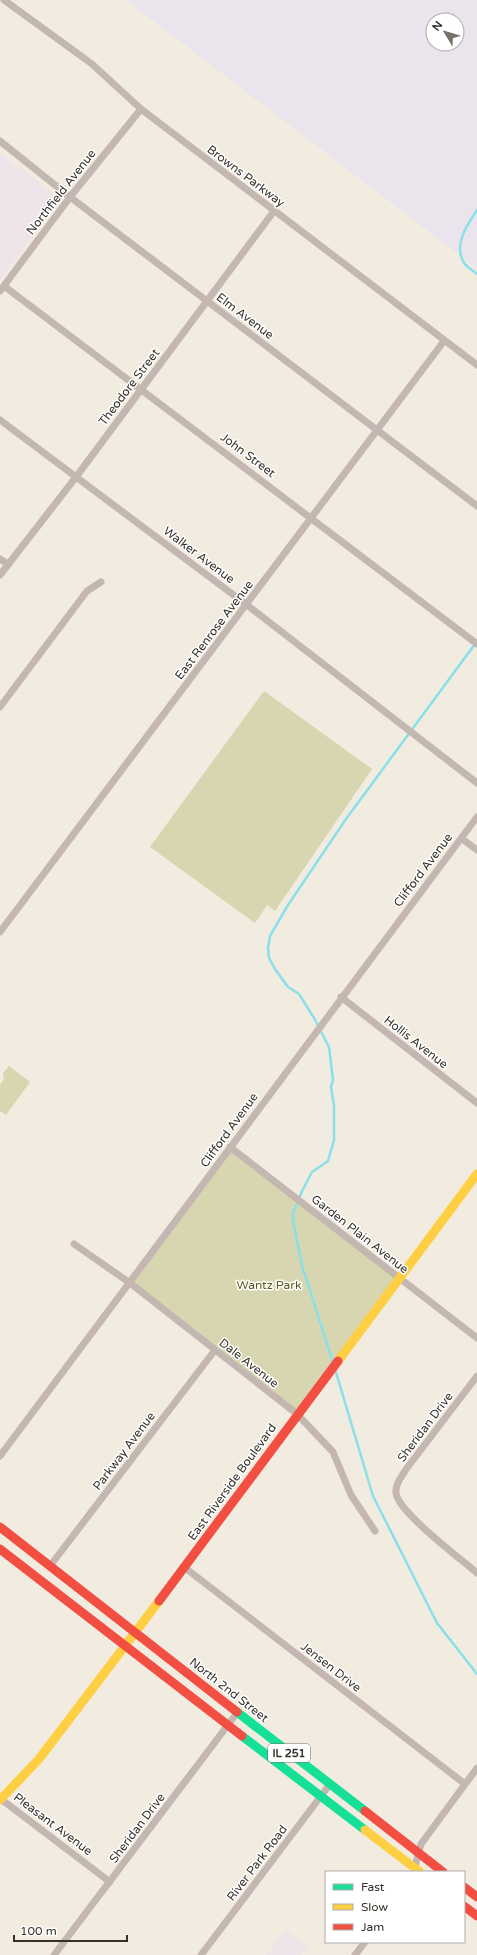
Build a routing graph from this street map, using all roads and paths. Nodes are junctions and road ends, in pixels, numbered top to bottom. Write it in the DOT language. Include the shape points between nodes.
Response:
graph roads {
  1 [pos="4,0"];
  2 [pos="141,109"];
  3 [pos="0,142"];
  4 [pos="70,197"];
  5 [pos="274,211"];
  6 [pos="2,288"];
  7 [pos="207,301"];
  8 [pos="444,341"];
  9 [pos="477,365"];
  10 [pos="142,389"];
  11 [pos="0,420"];
  12 [pos="377,429"];
  13 [pos="76,477"];
  14 [pos="477,506"];
  15 [pos="311,517"];
  16 [pos="0,559"];
  17 [pos="8,564"];
  18 [pos="0,575"];
  19 [pos="101,582"];
  20 [pos="247,605"];
  21 [pos="477,644"];
  22 [pos="0,707"];
  23 [pos="477,783"];
  24 [pos="477,817"];
  25 [pos="461,838"];
  26 [pos="477,850"];
  27 [pos="0,932"];
  28 [pos="341,997"];
  29 [pos="477,1104"];
  30 [pos="230,1147"];
  31 [pos="477,1174"];
  32 [pos="74,1244"];
  33 [pos="400,1279"];
  34 [pos="130,1283"];
  35 [pos="477,1338"];
  36 [pos="214,1350"];
  37 [pos="477,1376"];
  38 [pos="297,1414"];
  39 [pos="0,1456"];
  40 [pos="0,1527"];
  41 [pos="375,1531"];
  42 [pos="24,1546"];
  43 [pos="0,1549"];
  44 [pos="13,1560"];
  45 [pos="50,1566"];
  46 [pos="184,1567"];
  47 [pos="477,1572"];
  48 [pos="136,1632"];
  49 [pos="124,1647"];
  50 [pos="237,1713"];
  51 [pos="228,1725"];
  52 [pos="477,1768"];
  53 [pos="330,1784"];
  54 [pos="465,1784"];
  55 [pos="321,1796"];
  56 [pos="0,1799"];
  57 [pos="418,1853"];
  58 [pos="416,1871"];
  59 [pos="442,1871"];
  60 [pos="110,1882"];
  61 [pos="465,1889"];
  62 [pos="477,1897"];
  63 [pos="465,1907"];
  64 [pos="477,1916"];
  65 [pos="364,1943"];
  66 [pos="54,1955"];
  67 [pos="201,1955"];
  68 [pos="355,1955"];
  1 -- 2 [label="street, Browns Parkway" via="92,64"];
  2 -- 4 [label="street, Northfield Avenue"];
  2 -- 5 [label="street, Browns Parkway"];
  3 -- 4 [label="street, Elm Avenue"];
  4 -- 6 [label="street, Northfield Avenue"];
  4 -- 7 [label="street, Elm Avenue"];
  5 -- 7 [label="street, Theodore Street"];
  5 -- 8 [label="street, Browns Parkway"];
  6 -- 10 [label="street, John Street"];
  7 -- 10 [label="street, Theodore Street"];
  7 -- 12 [label="street, Elm Avenue"];
  8 -- 9 [label="street, Browns Parkway"];
  8 -- 12 [label="street, East Renrose Avenue"];
  10 -- 13 [label="street, Theodore Street"];
  10 -- 15 [label="street, John Street"];
  11 -- 13 [label="street, Walker Avenue"];
  12 -- 14 [label="street, Elm Avenue"];
  12 -- 15 [label="street, East Renrose Avenue"];
  13 -- 17 [label="street, Theodore Street"];
  13 -- 20 [label="street, Walker Avenue"];
  15 -- 20 [label="street, East Renrose Avenue"];
  15 -- 21 [label="street, John Street"];
  16 -- 17 [label="street"];
  17 -- 18 [label="street, Theodore Street"];
  19 -- 22 [label="street" via="87,591"];
  20 -- 23 [label="street, Walker Avenue"];
  20 -- 27 [label="street, East Renrose Avenue"];
  24 -- 25 [label="street, Clifford Avenue"];
  25 -- 26 [label="street"];
  25 -- 28 [label="street, Clifford Avenue"];
  28 -- 29 [label="street, Hollis Avenue"];
  28 -- 30 [label="street, Clifford Avenue"];
  30 -- 33 [label="street, Garden Plain Avenue"];
  30 -- 34 [label="street, Clifford Avenue"];
  31 -- 33 [label="main road, East Riverside Boulevard"];
  32 -- 34 [label="street, Dale Avenue"];
  33 -- 35 [label="street, Garden Plain Avenue"];
  33 -- 38 [label="main road, East Riverside Boulevard"];
  34 -- 36 [label="street, Dale Avenue"];
  34 -- 39 [label="street, Clifford Avenue"];
  36 -- 38 [label="street, Dale Avenue"];
  36 -- 45 [label="street, Parkway Avenue"];
  37 -- 47 [label="street, Sheridan Drive" via="407,1468 398,1484 396,1494 408,1514"];
  38 -- 41 [label="street, Dale Avenue" via="333,1452 351,1494"];
  38 -- 46 [label="main road, East Riverside Boulevard"];
  40 -- 42 [label="main road, North 2nd Street / IL 251"];
  42 -- 44 [label="main road"];
  42 -- 45 [label="main road, North 2nd Street / IL 251"];
  43 -- 44 [label="main road, IL 251"];
  44 -- 49 [label="main road, IL 251"];
  45 -- 48 [label="main road, North 2nd Street / IL 251"];
  46 -- 48 [label="main road, East Riverside Boulevard"];
  46 -- 54 [label="street, Jensen Drive"];
  48 -- 49 [label="main road, East Riverside Boulevard"];
  48 -- 50 [label="main road, North 2nd Street / IL 251"];
  49 -- 51 [label="main road, IL 251"];
  49 -- 56 [label="main road, East Riverside Boulevard" via="39,1759"];
  50 -- 51 [label="street, Sheridan Drive"];
  50 -- 53 [label="main road, North 2nd Street / IL 251"];
  51 -- 55 [label="main road, IL 251"];
  51 -- 60 [label="street, Sheridan Drive"];
  52 -- 54 [label="street"];
  53 -- 55 [label="street, River Park Road"];
  53 -- 57 [label="main road, North 2nd Street / IL 251"];
  54 -- 57 [label="street" via="421,1844"];
  55 -- 58 [label="main road, IL 251"];
  55 -- 67 [label="street, River Park Road"];
  56 -- 60 [label="street, Pleasant Avenue"];
  57 -- 58 [label="street"];
  57 -- 59 [label="main road, North 2nd Street / IL 251"];
  60 -- 66 [label="street, Sheridan Drive"];
  61 -- 62 [label="main road"];
  63 -- 64 [label="main road"];
  65 -- 68 [label="street"];
}
